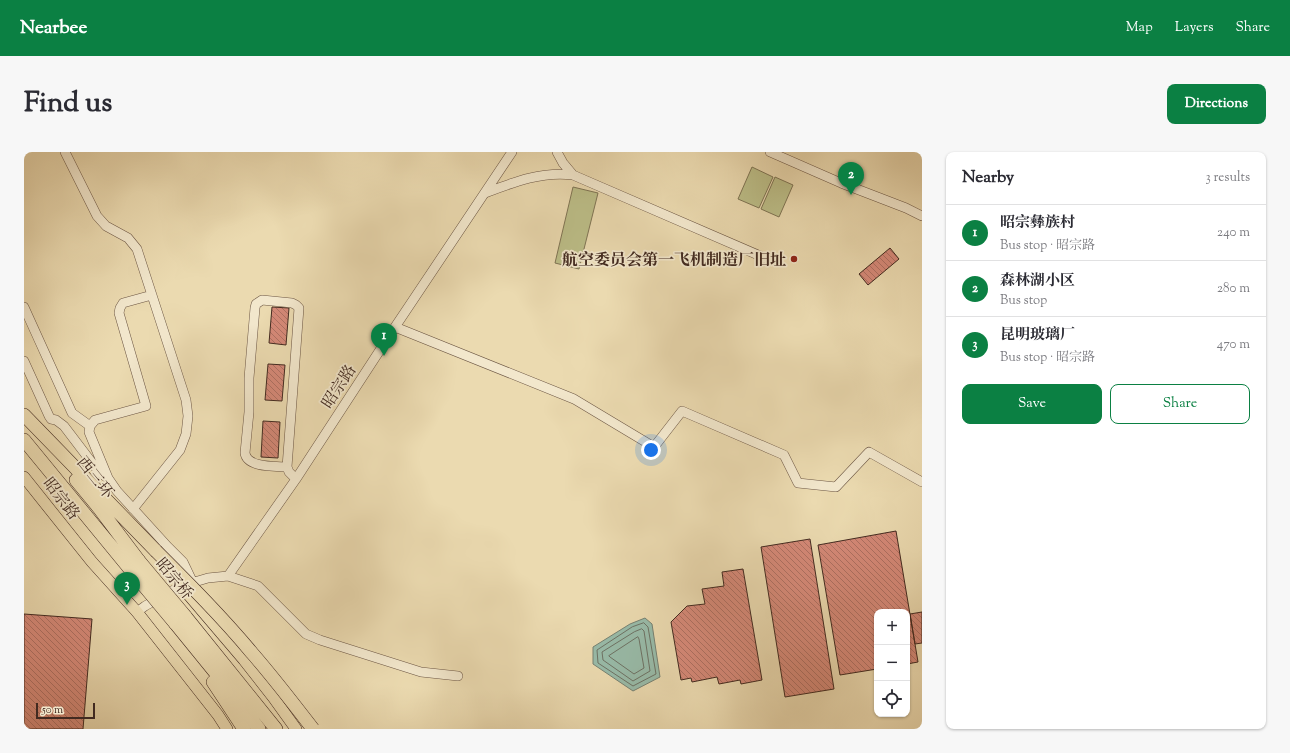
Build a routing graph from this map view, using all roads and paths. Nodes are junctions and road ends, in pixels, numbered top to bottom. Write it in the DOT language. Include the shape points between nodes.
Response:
graph roads {
  1 [pos="65,152"];
  2 [pos="512,152"];
  3 [pos="557,152"];
  4 [pos="770,152"];
  5 [pos="791,156"];
  6 [pos="573,175"];
  7 [pos="484,193"];
  8 [pos="922,216"];
  9 [pos="772,261"];
  10 [pos="152,295"];
  11 [pos="24,307"];
  12 [pos="395,327"];
  13 [pos="24,361"];
  14 [pos="24,415"];
  15 [pos="90,426"];
  16 [pos="24,440"];
  17 [pos="288,467"];
  18 [pos="24,477"];
  19 [pos="108,478"];
  20 [pos="296,479"];
  21 [pos="922,482"];
  22 [pos="133,509"];
  23 [pos="134,565"];
  24 [pos="228,576"];
  25 [pos="193,583"];
  26 [pos="181,586"];
  27 [pos="137,612"];
  28 [pos="180,620"];
  29 [pos="458,676"];
  30 [pos="228,729"];
  31 [pos="244,729"];
  32 [pos="259,729"];
  33 [pos="276,729"];
  34 [pos="296,729"];
  35 [pos="313,729"];
  1 -- 10 [label="street" via="97,216 106,226 128,238 138,249"];
  2 -- 7 [label="street, 昭宗路"];
  3 -- 6 [label="street"];
  4 -- 5 [label="street"];
  5 -- 8 [label="street" via="841,183"];
  6 -- 7 [label="street" via="544,174"];
  6 -- 9 [label="street"];
  7 -- 12 [label="street, 昭宗路"];
  10 -- 15 [label="street" via="123,303 119,314 146,406 95,420"];
  10 -- 22 [label="street" via="186,400 188,416 186,434 180,450"];
  11 -- 15 [label="street" via="72,413"];
  12 -- 20 [label="street, 昭宗路"];
  12 -- 21 [label="street" via="574,398 654,447 682,411 784,455 798,483 836,487 869,452"];
  13 -- 19 [label="street" via="49,416 64,426 99,472"];
  14 -- 23 [label="highway, 西三环" via="99,508"];
  14 -- 35 [label="highway, bridge" via="200,596 273,677"];
  15 -- 19 [label="street" via="89,432"];
  16 -- 23 [label="highway, 西三环"];
  17 -- 17 [label="street" via="298,308 292,303 262,300 255,308 245,457 258,465"];
  17 -- 20 [label="street"];
  18 -- 27 [label="main road, 昭宗路" via="92,562"];
  19 -- 22 [label="street"];
  20 -- 24 [label="street, 昭宗路"];
  22 -- 25 [label="street" via="183,562"];
  23 -- 28 [label="highway, 昭宗桥, bridge"];
  24 -- 25 [label="street"];
  24 -- 29 [label="street" via="258,586 306,634 420,672"];
  25 -- 26 [label="street"];
  26 -- 27 [label="street"];
  26 -- 34 [label="main road" via="244,660"];
  27 -- 30 [label="main road, 昭宗路"];
  28 -- 31 [label="highway"];
  28 -- 32 [label="highway"];
  28 -- 33 [label="highway"];
}
